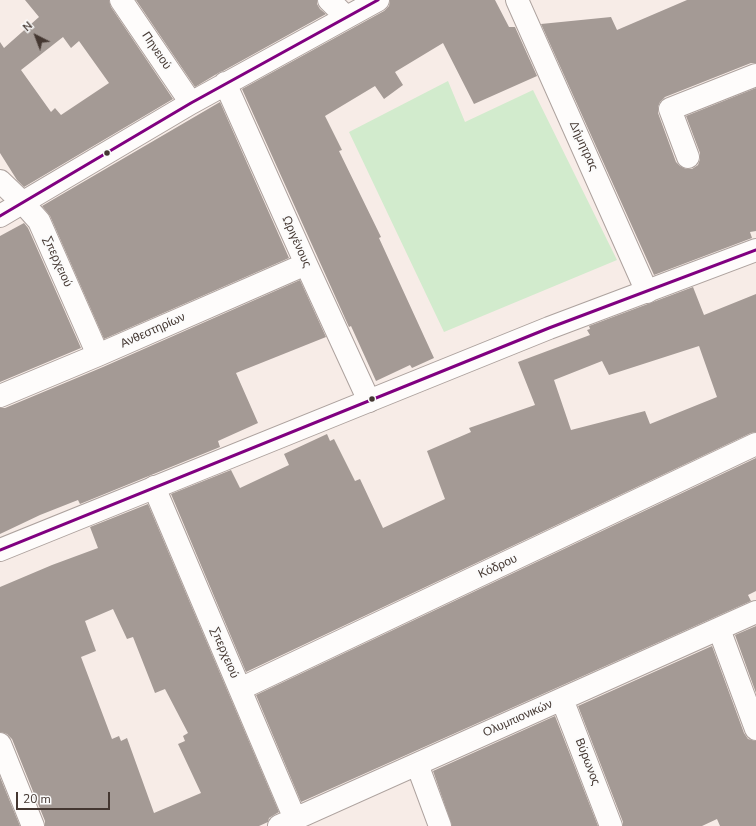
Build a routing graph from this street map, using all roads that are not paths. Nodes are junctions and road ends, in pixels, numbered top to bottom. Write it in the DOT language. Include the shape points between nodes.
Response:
graph roads {
  1 [pos="121,0"];
  2 [pos="329,0"];
  3 [pos="378,0"];
  4 [pos="517,0"];
  5 [pos="346,18"];
  6 [pos="756,75"];
  7 [pos="225,83"];
  8 [pos="190,103"];
  9 [pos="688,157"];
  10 [pos="0,181"];
  11 [pos="24,203"];
  12 [pos="0,216"];
  13 [pos="756,250"];
  14 [pos="306,264"];
  15 [pos="647,292"];
  16 [pos="98,355"];
  17 [pos="0,396"];
  18 [pos="369,401"];
  19 [pos="756,444"];
  20 [pos="154,487"];
  21 [pos="0,550"];
  22 [pos="756,612"];
  23 [pos="719,628"];
  24 [pos="240,689"];
  25 [pos="562,699"];
  26 [pos="756,729"];
  27 [pos="0,744"];
  28 [pos="417,764"];
  29 [pos="287,822"];
  30 [pos="33,826"];
  31 [pos="440,826"];
  32 [pos="611,826"];
  1 -- 8 [label="street, Πηνειού"];
  2 -- 5 [label="street"];
  3 -- 5 [label="street"];
  4 -- 15 [label="street, Δήμητρας"];
  5 -- 7 [label="street"];
  6 -- 9 [label="street" via="670,109"];
  7 -- 8 [label="street"];
  7 -- 14 [label="street, Ωριγένους"];
  8 -- 11 [label="street"];
  10 -- 11 [label="street, Σπερχειού"];
  11 -- 12 [label="street"];
  11 -- 16 [label="street, Σπερχειού" via="39,221"];
  13 -- 15 [label="street"];
  14 -- 16 [label="street, Ανθεστηρίων"];
  14 -- 18 [label="street, Ωριγένους"];
  15 -- 18 [label="street" via="549,328"];
  16 -- 17 [label="street, Ανθεστηρίων"];
  18 -- 20 [label="street"];
  19 -- 24 [label="street, Κόδρου"];
  20 -- 21 [label="street"];
  20 -- 24 [label="street, Σπερχειού"];
  22 -- 23 [label="street, Ολυμπιονικών"];
  23 -- 25 [label="street, Ολυμπιονικών"];
  23 -- 26 [label="street"];
  24 -- 29 [label="street, Σπερχειού"];
  25 -- 28 [label="street, Ολυμπιονικών"];
  25 -- 32 [label="street, Βύρωνος"];
  27 -- 30 [label="street"];
  28 -- 29 [label="street, Ολυμπιονικών"];
  28 -- 31 [label="street"];
}
